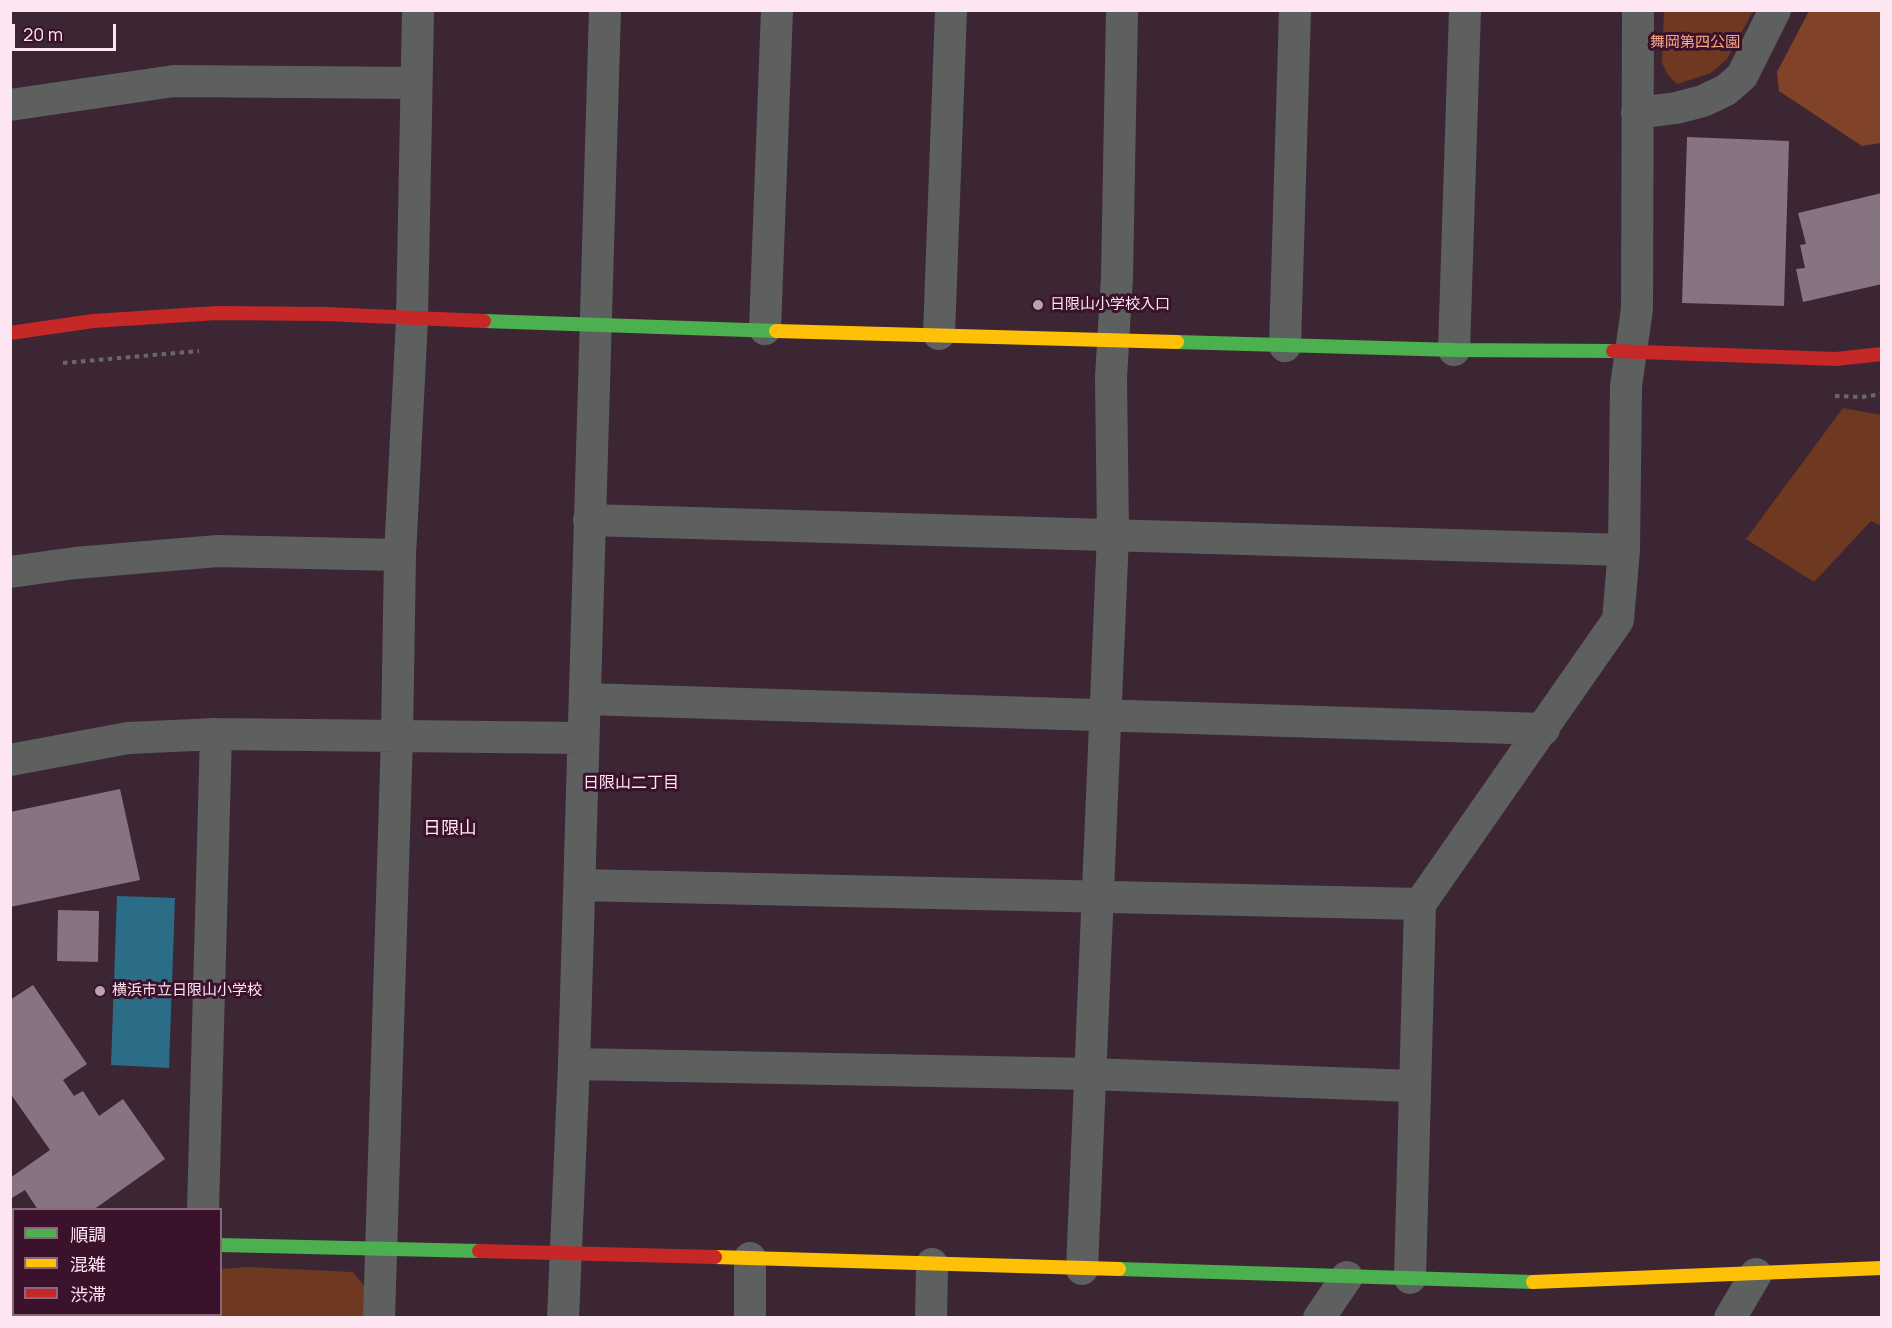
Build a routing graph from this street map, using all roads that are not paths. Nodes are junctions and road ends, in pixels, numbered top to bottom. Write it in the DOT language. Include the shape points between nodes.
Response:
graph roads {
  1 [pos="418,10"];
  2 [pos="605,10"];
  3 [pos="777,10"];
  4 [pos="951,10"];
  5 [pos="1122,10"];
  6 [pos="1295,10"];
  7 [pos="1465,10"];
  8 [pos="1638,10"];
  9 [pos="1775,10"];
  10 [pos="416,83"];
  11 [pos="10,105"];
  12 [pos="1637,113"];
  13 [pos="412,320"];
  14 [pos="595,326"];
  15 [pos="765,329"];
  16 [pos="10,333"];
  17 [pos="939,334"];
  18 [pos="1113,339"];
  19 [pos="1285,346"];
  20 [pos="1454,350"];
  21 [pos="1632,351"];
  22 [pos="1881,354"];
  23 [pos="589,520"];
  24 [pos="1113,535"];
  25 [pos="1624,550"];
  26 [pos="400,555"];
  27 [pos="10,572"];
  28 [pos="585,699"];
  29 [pos="1107,715"];
  30 [pos="1544,729"];
  31 [pos="216,734"];
  32 [pos="397,736"];
  33 [pos="582,738"];
  34 [pos="10,760"];
  35 [pos="580,885"];
  36 [pos="1098,897"];
  37 [pos="1420,904"];
  38 [pos="574,1064"];
  39 [pos="1090,1074"];
  40 [pos="1413,1086"];
  41 [pos="203,1208"];
  42 [pos="222,1245"];
  43 [pos="381,1248"];
  44 [pos="566,1254"];
  45 [pos="750,1258"];
  46 [pos="932,1264"];
  47 [pos="1881,1268"];
  48 [pos="1082,1269"];
  49 [pos="1756,1274"];
  50 [pos="1347,1277"];
  51 [pos="1410,1278"];
  52 [pos="379,1317"];
  53 [pos="563,1317"];
  54 [pos="750,1317"];
  55 [pos="931,1317"];
  56 [pos="1319,1317"];
  57 [pos="1730,1317"];
  1 -- 10 [label="street"];
  2 -- 14 [label="street"];
  3 -- 15 [label="street"];
  4 -- 17 [label="street"];
  5 -- 18 [label="street"];
  6 -- 19 [label="street"];
  7 -- 20 [label="street"];
  8 -- 12 [label="street"];
  9 -- 12 [label="street" via="1742,76 1726,90 1676,108"];
  10 -- 11 [label="street" via="174,81"];
  10 -- 13 [label="street"];
  12 -- 21 [label="street" via="1637,309"];
  13 -- 14 [label="street"];
  13 -- 16 [label="street" via="217,313 93,321"];
  13 -- 26 [label="street"];
  14 -- 15 [label="street"];
  14 -- 23 [label="street"];
  15 -- 17 [label="street"];
  17 -- 18 [label="street"];
  18 -- 19 [label="street"];
  18 -- 24 [label="street"];
  19 -- 20 [label="street"];
  20 -- 21 [label="street"];
  21 -- 22 [label="street" via="1836,359"];
  21 -- 25 [label="street" via="1626,386"];
  23 -- 24 [label="street"];
  23 -- 28 [label="street"];
  24 -- 25 [label="street"];
  24 -- 29 [label="street"];
  25 -- 30 [label="street" via="1618,620"];
  26 -- 27 [label="street" via="218,551 75,562"];
  26 -- 32 [label="street"];
  28 -- 29 [label="street"];
  28 -- 33 [label="street"];
  29 -- 30 [label="street"];
  29 -- 36 [label="street"];
  30 -- 37 [label="street"];
  31 -- 32 [label="street"];
  31 -- 34 [label="street" via="128,738"];
  31 -- 41 [label="street"];
  32 -- 33 [label="street"];
  32 -- 43 [label="street"];
  33 -- 35 [label="street"];
  35 -- 36 [label="street"];
  35 -- 38 [label="street"];
  36 -- 37 [label="street"];
  36 -- 39 [label="street"];
  37 -- 40 [label="street"];
  38 -- 39 [label="street"];
  38 -- 44 [label="street"];
  39 -- 40 [label="street"];
  39 -- 48 [label="street"];
  40 -- 51 [label="street"];
  42 -- 43 [label="street"];
  43 -- 44 [label="street"];
  43 -- 52 [label="street"];
  44 -- 45 [label="street"];
  44 -- 53 [label="street"];
  45 -- 46 [label="street"];
  45 -- 54 [label="street"];
  46 -- 48 [label="street"];
  46 -- 55 [label="street"];
  47 -- 49 [label="street"];
  48 -- 50 [label="street"];
  49 -- 51 [label="street" via="1553,1283"];
  49 -- 57 [label="street"];
  50 -- 51 [label="street"];
  50 -- 56 [label="street"];
}
